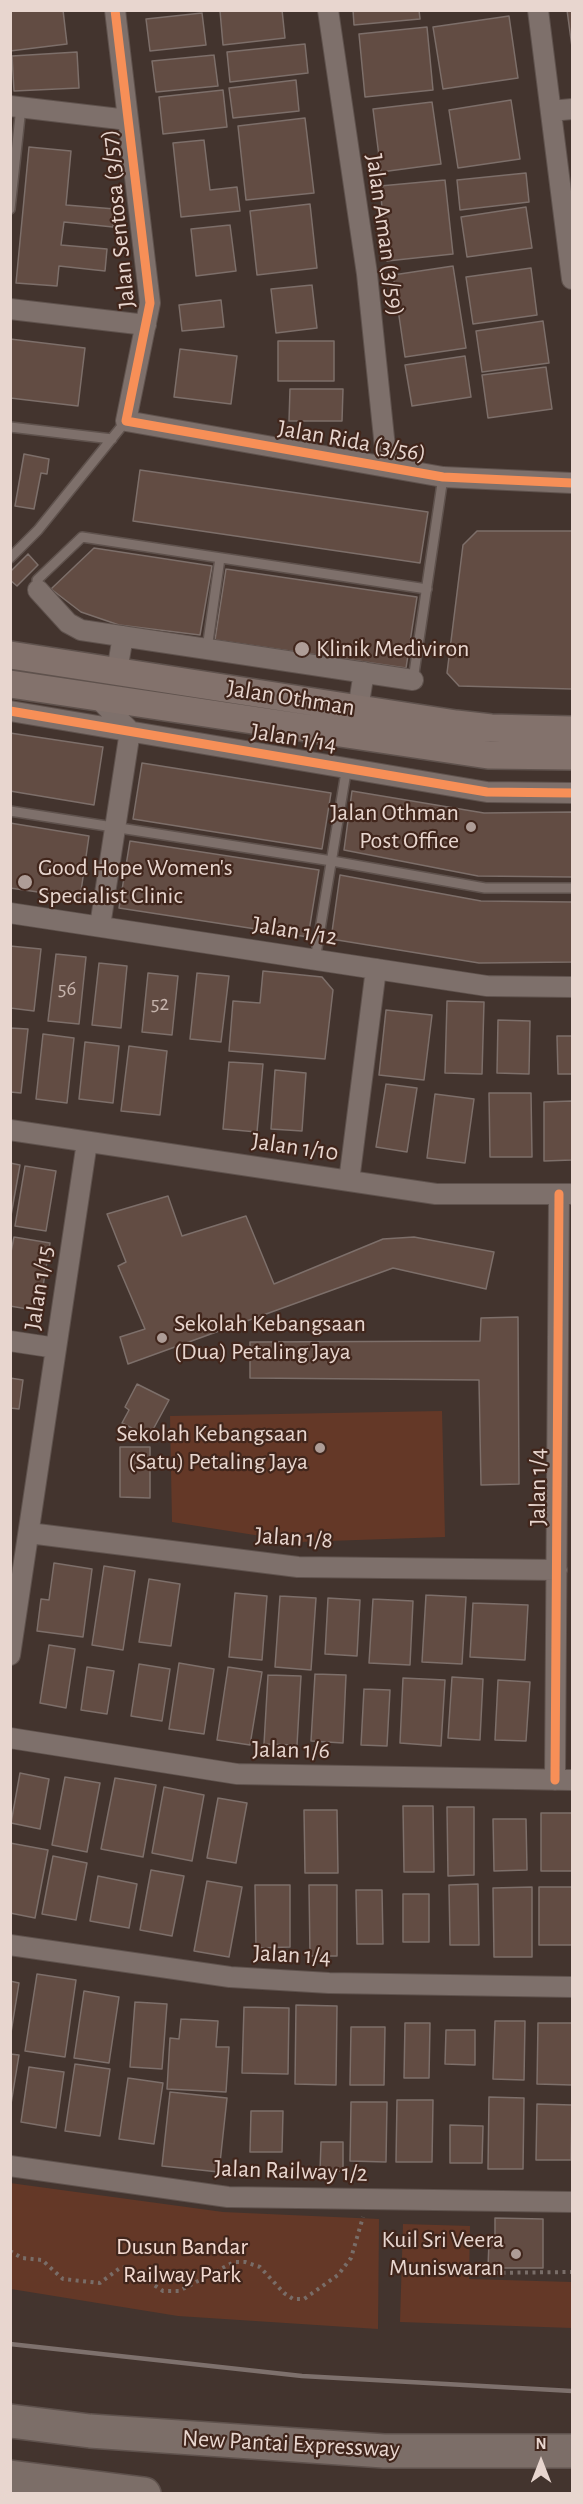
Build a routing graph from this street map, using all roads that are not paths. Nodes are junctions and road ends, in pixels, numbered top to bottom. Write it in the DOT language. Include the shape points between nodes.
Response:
graph roads {
  1 [pos="115,10"];
  2 [pos="328,10"];
  3 [pos="538,10"];
  4 [pos="16,106"];
  5 [pos="573,109"];
  6 [pos="551,111"];
  7 [pos="128,120"];
  8 [pos="10,209"];
  9 [pos="573,279"];
  10 [pos="10,309"];
  11 [pos="146,325"];
  12 [pos="126,422"];
  13 [pos="10,427"];
  14 [pos="112,439"];
  15 [pos="387,467"];
  16 [pos="443,477"];
  17 [pos="573,483"];
  18 [pos="10,558"];
  19 [pos="220,558"];
  20 [pos="427,589"];
  21 [pos="38,590"];
  22 [pos="123,636"];
  23 [pos="207,650"];
  24 [pos="10,655"];
  25 [pos="117,671"];
  26 [pos="364,672"];
  27 [pos="413,680"];
  28 [pos="10,684"];
  29 [pos="98,698"];
  30 [pos="358,709"];
  31 [pos="10,711"];
  32 [pos="573,730"];
  33 [pos="130,731"];
  34 [pos="573,756"];
  35 [pos="347,766"];
  36 [pos="573,793"];
  37 [pos="10,811"];
  38 [pos="114,828"];
  39 [pos="332,861"];
  40 [pos="573,888"];
  41 [pos="10,912"];
  42 [pos="100,926"];
  43 [pos="315,960"];
  44 [pos="376,969"];
  45 [pos="573,987"];
  46 [pos="10,1130"];
  47 [pos="87,1142"];
  48 [pos="349,1180"];
  49 [pos="566,1194"];
  50 [pos="10,1341"];
  51 [pos="56,1348"];
  52 [pos="28,1533"];
  53 [pos="556,1570"];
  54 [pos="10,1655"];
  55 [pos="10,1738"];
  56 [pos="564,1780"];
  57 [pos="10,1945"];
  58 [pos="573,1988"];
  59 [pos="10,2166"];
  60 [pos="573,2202"];
  61 [pos="10,2421"];
  62 [pos="573,2451"];
  63 [pos="10,2477"];
  64 [pos="144,2493"];
  1 -- 7 [label="street, Jalan Sentosa (3/57)"];
  2 -- 15 [label="street, Jalan Aman (3/59)" via="367,274"];
  3 -- 6 [label="street"];
  4 -- 7 [label="street"];
  4 -- 8 [label="lane"];
  5 -- 6 [label="street"];
  6 -- 9 [label="street"];
  7 -- 11 [label="street, Jalan Sentosa (3/57)" via="150,303"];
  10 -- 11 [label="street"];
  11 -- 12 [label="street, Jalan Sentosa (3/57)"];
  12 -- 14 [label="lane, Jalan Sentosa (3/57)"];
  12 -- 15 [label="street, Jalan Rida (3/56)"];
  13 -- 14 [label="lane"];
  14 -- 18 [label="lane, Jalan Sentosa (3/57)" via="38,530"];
  15 -- 16 [label="street, Jalan Rida (3/56)"];
  16 -- 17 [label="street, Jalan Rida (3/56)"];
  16 -- 20 [label="lane"];
  19 -- 20 [label="lane"];
  19 -- 21 [label="lane" via="82,537 37,580"];
  19 -- 23 [label="lane"];
  20 -- 27 [label="lane"];
  21 -- 22 [label="street, Jalan Othman" via="68,623 81,630"];
  22 -- 23 [label="street, Jalan Othman"];
  22 -- 25 [label="street"];
  23 -- 26 [label="street, Jalan Othman"];
  24 -- 25 [label="main road, Jalan Othman"];
  25 -- 30 [label="main road, Jalan Othman"];
  26 -- 27 [label="street, Jalan Othman"];
  26 -- 30 [label="street"];
  28 -- 29 [label="main road, Jalan Othman"];
  29 -- 33 [label="street"];
  29 -- 34 [label="main road, Jalan Othman" via="488,755"];
  30 -- 32 [label="main road, Jalan Othman" via="491,728"];
  31 -- 33 [label="street, Jalan 1/14"];
  33 -- 35 [label="street, Jalan 1/14"];
  33 -- 38 [label="street"];
  35 -- 36 [label="street, Jalan 1/14" via="487,792"];
  35 -- 39 [label="lane"];
  37 -- 38 [label="lane"];
  38 -- 39 [label="lane"];
  38 -- 42 [label="street"];
  39 -- 40 [label="lane" via="485,888"];
  39 -- 43 [label="lane"];
  41 -- 42 [label="street, Jalan 1/12"];
  42 -- 43 [label="street, Jalan 1/12"];
  43 -- 44 [label="street, Jalan 1/12"];
  44 -- 45 [label="street, Jalan 1/12" via="487,986"];
  44 -- 48 [label="street"];
  46 -- 47 [label="street, Jalan 1/10"];
  47 -- 48 [label="street, Jalan 1/10"];
  47 -- 51 [label="street, Jalan 1/15"];
  48 -- 49 [label="street, Jalan 1/10" via="436,1194"];
  49 -- 53 [label="street, Jalan 1/4"];
  50 -- 51 [label="street"];
  51 -- 52 [label="street, Jalan 1/15"];
  52 -- 53 [label="street, Jalan 1/8" via="298,1567"];
  52 -- 54 [label="street, Jalan 1/15"];
  53 -- 56 [label="street, Jalan 1/4"];
  55 -- 56 [label="street, Jalan 1/6" via="237,1774"];
  57 -- 58 [label="street, Jalan 1/4" via="230,1977"];
  59 -- 60 [label="street, Jalan Railway 1/2" via="228,2197"];
  61 -- 62 [label="highway, New Pantai Expressway" via="90,2431 384,2451"];
  63 -- 64 [label="highway"];
}
